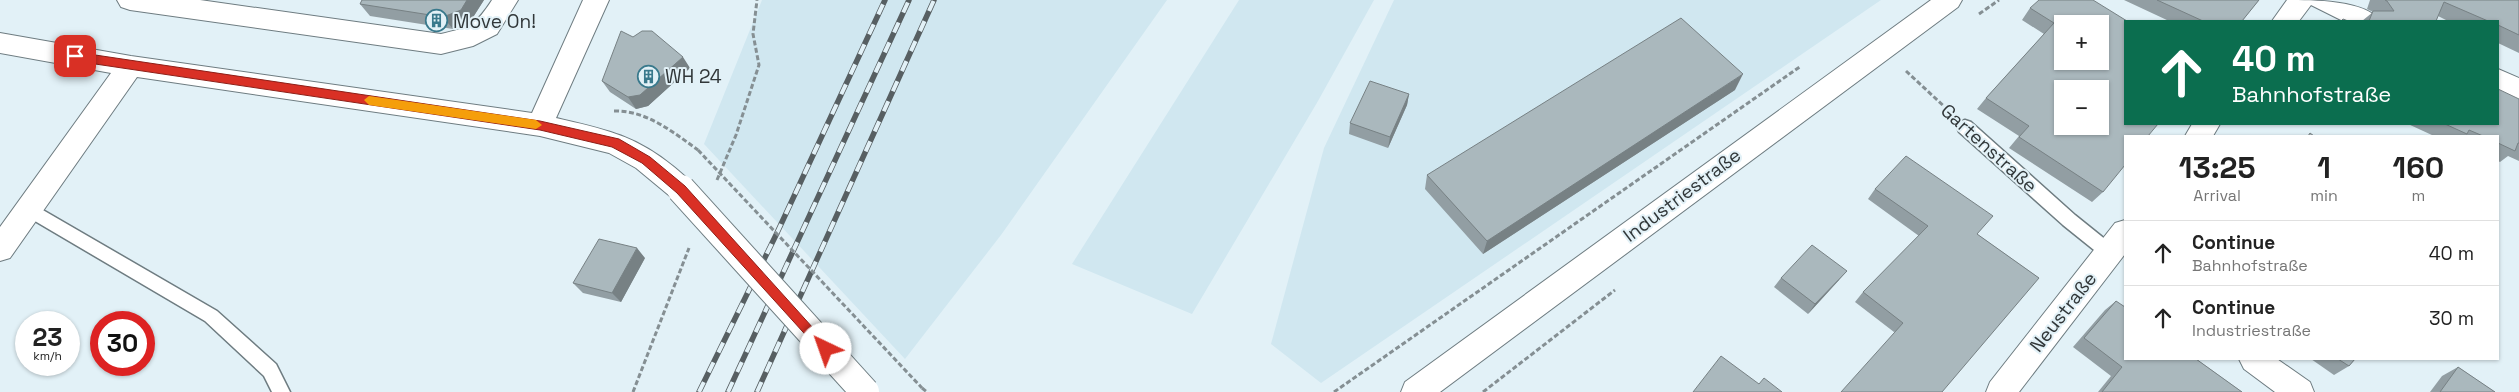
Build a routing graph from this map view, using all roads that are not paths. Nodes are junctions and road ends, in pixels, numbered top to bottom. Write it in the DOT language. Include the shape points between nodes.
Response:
graph roads {
  1 [pos="130,0"];
  2 [pos="505,0"];
  3 [pos="596,0"];
  4 [pos="1949,0"];
  5 [pos="2301,0"];
  6 [pos="2321,0"];
  7 [pos="2286,20"];
  8 [pos="2365,20"];
  9 [pos="0,43"];
  10 [pos="131,66"];
  11 [pos="2499,80"];
  12 [pos="2519,90"];
  13 [pos="540,125"];
  14 [pos="1965,127"];
  15 [pos="29,208"];
  16 [pos="0,249"];
  17 [pos="2120,250"];
  18 [pos="2255,360"];
  19 [pos="281,392"];
  20 [pos="865,392"];
  21 [pos="1416,392"];
  22 [pos="2001,392"];
  23 [pos="2299,392"];
  1 -- 2 [label="street" via="441,44 464,39 488,27"];
  3 -- 13 [label="street"];
  4 -- 21 [label="street, Industriestraße"];
  5 -- 7 [label="street"];
  6 -- 8 [label="street"];
  9 -- 10 [label="street"];
  10 -- 13 [label="street"];
  10 -- 15 [label="street"];
  11 -- 12 [label="street"];
  13 -- 20 [label="street, bridge" via="615,143 646,160 681,189"];
  14 -- 17 [label="lane, Gartenstraße" via="2069,220"];
  15 -- 16 [label="street"];
  15 -- 19 [label="lane" via="211,316 270,370"];
  17 -- 22 [label="street, Neustraße"];
  18 -- 23 [label="street"];
}
